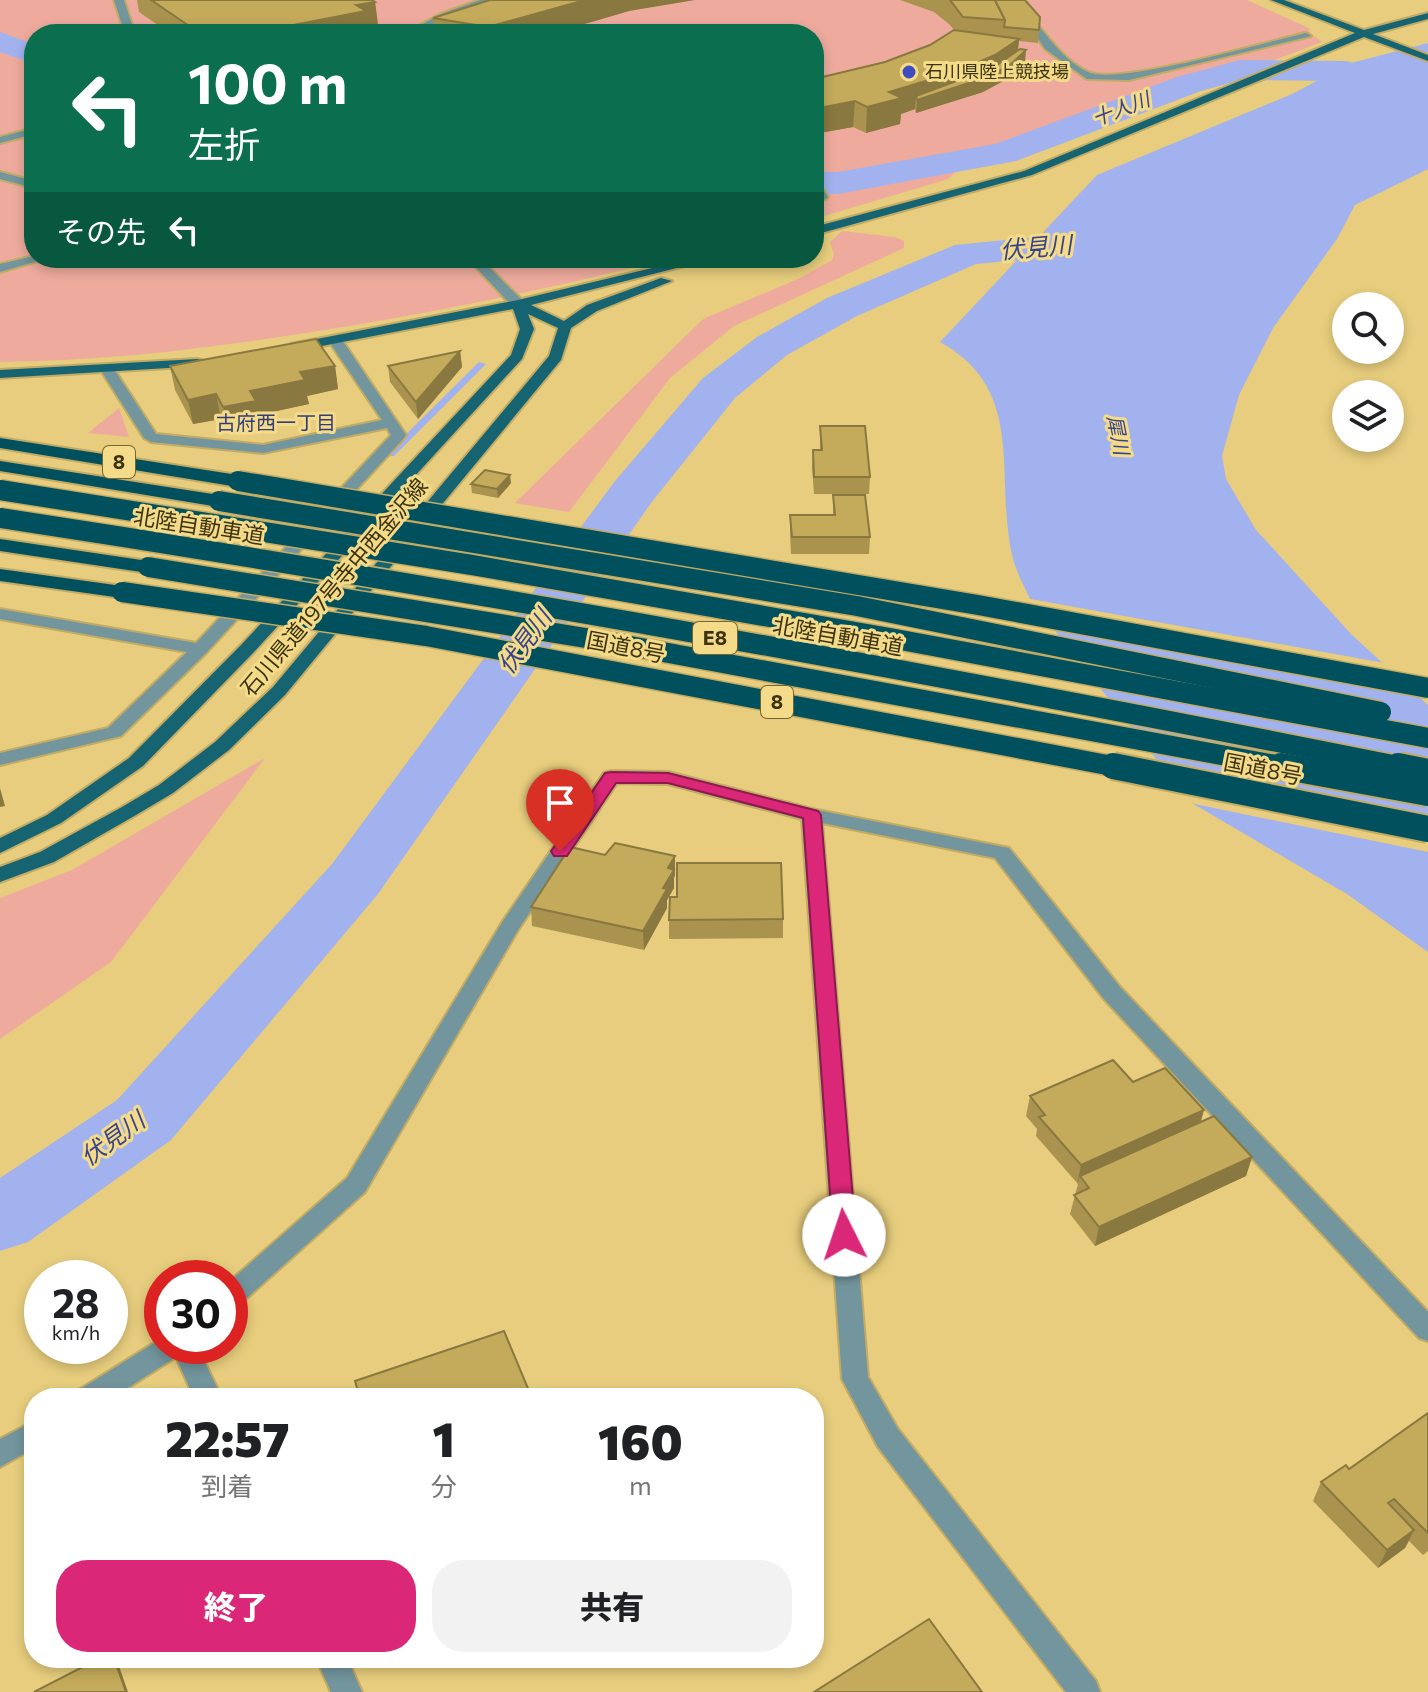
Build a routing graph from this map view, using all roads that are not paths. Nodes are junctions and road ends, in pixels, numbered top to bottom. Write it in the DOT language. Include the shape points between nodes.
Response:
graph roads {
  1 [pos="119,0"];
  2 [pos="489,0"];
  3 [pos="990,0"];
  4 [pos="1276,0"];
  5 [pos="1428,16"];
  6 [pos="127,24"];
  7 [pos="428,24"];
  8 [pos="1362,34"];
  9 [pos="1306,36"];
  10 [pos="1428,58"];
  11 [pos="24,134"];
  12 [pos="0,140"];
  13 [pos="0,175"];
  14 [pos="24,182"];
  15 [pos="824,228"];
  16 [pos="24,262"];
  17 [pos="0,268"];
  18 [pos="483,268"];
  19 [pos="668,268"];
  20 [pos="698,268"];
  21 [pos="518,304"];
  22 [pos="565,326"];
  23 [pos="335,340"];
  24 [pos="275,350"];
  25 [pos="215,360"];
  26 [pos="107,369"];
  27 [pos="0,374"];
  28 [pos="390,423"];
  29 [pos="0,443"];
  30 [pos="0,466"];
  31 [pos="0,490"];
  32 [pos="0,518"];
  33 [pos="0,545"];
  34 [pos="0,575"];
  35 [pos="0,614"];
  36 [pos="200,649"];
  37 [pos="1428,688"];
  38 [pos="1428,722"];
  39 [pos="1428,738"];
  40 [pos="0,759"];
  41 [pos="1428,772"];
  42 [pos="1428,793"];
  43 [pos="812,815"];
  44 [pos="1428,829"];
  45 [pos="0,846"];
  46 [pos="0,875"];
  47 [pos="248,1281"];
  48 [pos="1428,1330"];
  49 [pos="144,1364"];
  50 [pos="192,1364"];
  51 [pos="105,1388"];
  52 [pos="203,1388"];
  53 [pos="24,1439"];
  54 [pos="0,1454"];
  55 [pos="336,1668"];
  56 [pos="347,1692"];
  57 [pos="1085,1692"];
  1 -- 6 [label="street"];
  2 -- 7 [label="street"];
  3 -- 9 [label="street" via="1027,16 1048,47 1087,76 1129,77"];
  4 -- 8 [label="main road"];
  5 -- 8 [label="main road"];
  8 -- 10 [label="main road"];
  8 -- 15 [label="main road" via="1028,173"];
  11 -- 12 [label="street"];
  13 -- 14 [label="street"];
  16 -- 17 [label="street"];
  18 -- 21 [label="street"];
  19 -- 21 [label="main road"];
  20 -- 22 [label="main road" via="616,297"];
  21 -- 22 [label="main road"];
  21 -- 23 [label="main road"];
  21 -- 45 [label="main road, 石川県道197号寺中西金沢線" via="527,329 517,356 198,700 136,762 54,819"];
  22 -- 46 [label="main road, 石川県道197号寺中西金沢線" via="556,357 279,691 222,746 166,789 47,857"];
  23 -- 24 [label="main road"];
  23 -- 28 [label="street"];
  25 -- 26 [label="main road"];
  26 -- 27 [label="main road"];
  26 -- 28 [label="street" via="151,438 263,449"];
  28 -- 36 [label="street" via="399,435"];
  29 -- 37 [label="highway, 8, bridge" via="978,605"];
  30 -- 38 [label="highway, bridge" via="857,606"];
  31 -- 39 [label="highway, 北陸自動車道 / E8, bridge" via="487,568"];
  32 -- 41 [label="highway, 北陸自動車道 / E8, bridge" via="466,593"];
  33 -- 42 [label="highway, bridge" via="598,640"];
  34 -- 44 [label="highway, 国道8号 / 8, bridge" via="442,639"];
  35 -- 36 [label="street"];
  36 -- 40 [label="street" via="114,732"];
  43 -- 47 [label="street" via="668,778 611,777 510,926 356,1185"];
  43 -- 48 [label="street" via="1002,853 1112,993"];
  43 -- 57 [label="street" via="855,1379 888,1438"];
  49 -- 51 [label="street"];
  50 -- 52 [label="street"];
  53 -- 54 [label="street"];
  55 -- 56 [label="street"];
}
